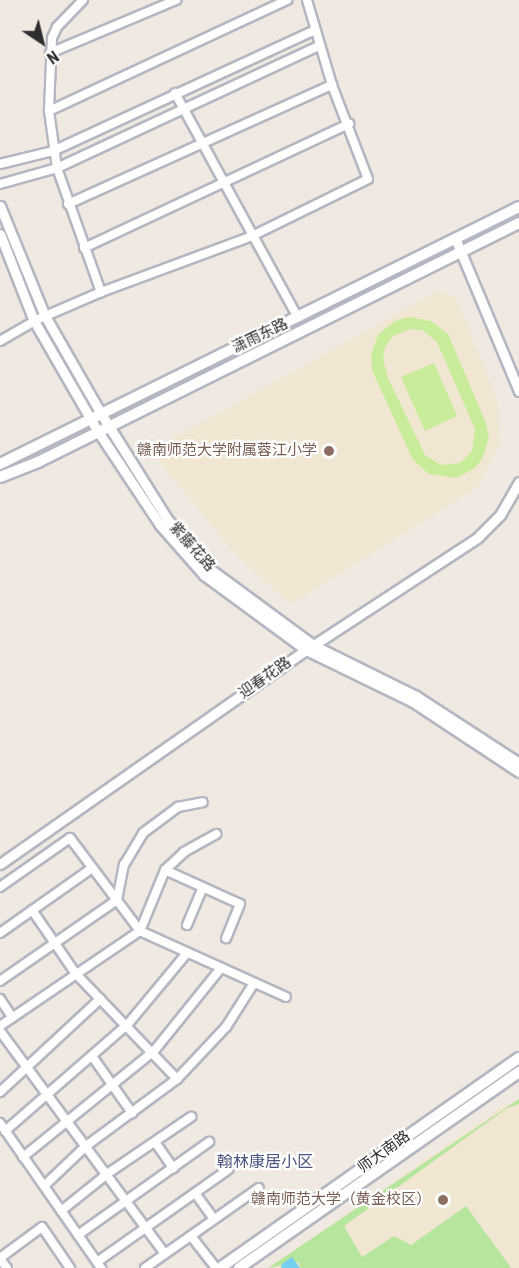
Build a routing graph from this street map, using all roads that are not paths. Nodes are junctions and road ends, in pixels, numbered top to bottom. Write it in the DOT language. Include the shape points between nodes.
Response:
graph roads {
  1 [pos="83,0"];
  2 [pos="176,0"];
  3 [pos="287,0"];
  4 [pos="307,0"];
  5 [pos="315,30"];
  6 [pos="319,46"];
  7 [pos="50,53"];
  8 [pos="332,85"];
  9 [pos="175,93"];
  10 [pos="183,108"];
  11 [pos="49,111"];
  12 [pos="349,124"];
  13 [pos="203,145"];
  14 [pos="53,151"];
  15 [pos="0,164"];
  16 [pos="57,168"];
  17 [pos="0,184"];
  18 [pos="224,185"];
  19 [pos="68,204"];
  20 [pos="0,206"];
  21 [pos="519,207"];
  22 [pos="519,223"];
  23 [pos="0,234"];
  24 [pos="252,236"];
  25 [pos="455,238"];
  26 [pos="84,248"];
  27 [pos="463,252"];
  28 [pos="101,292"];
  29 [pos="45,316"];
  30 [pos="298,318"];
  31 [pos="34,321"];
  32 [pos="0,341"];
  33 [pos="519,391"];
  34 [pos="95,415"];
  35 [pos="102,427"];
  36 [pos="0,464"];
  37 [pos="0,477"];
  38 [pos="519,482"];
  39 [pos="309,647"];
  40 [pos="519,763"];
  41 [pos="519,772"];
  42 [pos="203,802"];
  43 [pos="216,834"];
  44 [pos="0,864"];
  45 [pos="92,868"];
  46 [pos="165,870"];
  47 [pos="0,887"];
  48 [pos="203,887"];
  49 [pos="117,900"];
  50 [pos="32,910"];
  51 [pos="187,925"];
  52 [pos="140,931"];
  53 [pos="0,933"];
  54 [pos="226,938"];
  55 [pos="55,943"];
  56 [pos="188,953"];
  57 [pos="221,968"];
  58 [pos="76,974"];
  59 [pos="0,981"];
  60 [pos="254,983"];
  61 [pos="286,997"];
  62 [pos="0,999"];
  63 [pos="100,999"];
  64 [pos="12,1017"];
  65 [pos="128,1024"];
  66 [pos="0,1026"];
  67 [pos="0,1030"];
  68 [pos="154,1051"];
  69 [pos="92,1056"];
  70 [pos="519,1058"];
  71 [pos="29,1068"];
  72 [pos="519,1072"];
  73 [pos="177,1079"];
  74 [pos="112,1085"];
  75 [pos="0,1092"];
  76 [pos="49,1096"];
  77 [pos="132,1113"];
  78 [pos="191,1117"];
  79 [pos="68,1122"];
  80 [pos="3,1127"];
  81 [pos="154,1142"];
  82 [pos="209,1142"];
  83 [pos="86,1146"];
  84 [pos="23,1157"];
  85 [pos="173,1168"];
  86 [pos="230,1169"];
  87 [pos="107,1174"];
  88 [pos="44,1186"];
  89 [pos="259,1188"];
  90 [pos="195,1193"];
  91 [pos="126,1201"];
  92 [pos="61,1212"];
  93 [pos="214,1219"];
  94 [pos="146,1228"];
  95 [pos="78,1235"];
  96 [pos="191,1236"];
  97 [pos="165,1254"];
  98 [pos="0,1258"];
  99 [pos="99,1265"];
  100 [pos="7,1268"];
  101 [pos="70,1268"];
  102 [pos="145,1268"];
  103 [pos="216,1268"];
  104 [pos="220,1268"];
  105 [pos="239,1268"];
  1 -- 7 [label="street" via="57,27"];
  2 -- 7 [label="street"];
  3 -- 11 [label="street"];
  4 -- 5 [label="street"];
  5 -- 6 [label="street"];
  5 -- 9 [label="street"];
  6 -- 8 [label="street"];
  6 -- 10 [label="street"];
  7 -- 11 [label="street"];
  8 -- 12 [label="street"];
  8 -- 13 [label="street"];
  9 -- 10 [label="street"];
  9 -- 14 [label="street"];
  10 -- 13 [label="street"];
  10 -- 16 [label="street"];
  11 -- 14 [label="street"];
  12 -- 18 [label="street"];
  12 -- 24 [label="street" via="368,179"];
  13 -- 18 [label="street"];
  13 -- 19 [label="street"];
  14 -- 15 [label="street"];
  14 -- 16 [label="street"];
  16 -- 17 [label="street"];
  16 -- 19 [label="street"];
  18 -- 24 [label="street"];
  18 -- 26 [label="street"];
  19 -- 26 [label="street"];
  20 -- 29 [label="street, 紫藤花路"];
  21 -- 25 [label="main road, 潇雨东路"];
  22 -- 27 [label="main road, 潇雨东路"];
  23 -- 31 [label="street, 紫藤花路"];
  24 -- 28 [label="street"];
  24 -- 30 [label="street"];
  25 -- 27 [label="street"];
  25 -- 30 [label="main road, 潇雨东路"];
  26 -- 28 [label="street"];
  27 -- 33 [label="street"];
  27 -- 35 [label="main road, 潇雨东路"];
  28 -- 29 [label="street"];
  29 -- 31 [label="street"];
  29 -- 34 [label="street, 紫藤花路"];
  30 -- 34 [label="main road, 潇雨东路"];
  31 -- 32 [label="street"];
  31 -- 34 [label="street, 紫藤花路"];
  34 -- 35 [label="street, 紫藤花路"];
  34 -- 36 [label="main road, 潇雨东路" via="33,451"];
  35 -- 37 [label="main road, 潇雨东路"];
  35 -- 39 [label="street, 紫藤花路" via="135,490 186,557 225,593"];
  38 -- 39 [label="street, 迎春花路" via="500,515 477,538"];
  39 -- 40 [label="street, 紫藤花路" via="416,696"];
  39 -- 41 [label="street, 紫藤花路" via="413,702"];
  39 -- 44 [label="street, 迎春花路"];
  42 -- 49 [label="street" via="178,807 143,833 124,865"];
  43 -- 46 [label="street" via="184,852"];
  45 -- 47 [label="street" via="69,838"];
  45 -- 49 [label="street"];
  45 -- 50 [label="street"];
  46 -- 48 [label="street"];
  46 -- 52 [label="street"];
  48 -- 51 [label="street"];
  48 -- 54 [label="street" via="240,904"];
  49 -- 52 [label="street"];
  49 -- 55 [label="street"];
  50 -- 53 [label="street"];
  50 -- 55 [label="street"];
  52 -- 56 [label="street"];
  52 -- 58 [label="street"];
  55 -- 58 [label="street"];
  55 -- 59 [label="street"];
  56 -- 57 [label="street"];
  56 -- 65 [label="street"];
  57 -- 60 [label="street"];
  57 -- 68 [label="street"];
  58 -- 63 [label="street"];
  58 -- 64 [label="street"];
  60 -- 61 [label="street"];
  60 -- 73 [label="street" via="226,1027"];
  62 -- 64 [label="street"];
  63 -- 65 [label="street"];
  63 -- 71 [label="street"];
  64 -- 66 [label="street"];
  65 -- 68 [label="street"];
  65 -- 69 [label="street"];
  67 -- 71 [label="street"];
  68 -- 73 [label="street"];
  68 -- 74 [label="street"];
  69 -- 74 [label="street"];
  69 -- 76 [label="street"];
  70 -- 104 [label="main road, 师大南路"];
  71 -- 75 [label="street"];
  71 -- 76 [label="street"];
  72 -- 105 [label="main road, 师大南路"];
  73 -- 77 [label="street"];
  74 -- 77 [label="street"];
  74 -- 79 [label="street"];
  76 -- 79 [label="street"];
  76 -- 80 [label="street"];
  77 -- 83 [label="street"];
  78 -- 81 [label="street"];
  79 -- 83 [label="street"];
  79 -- 84 [label="street"];
  80 -- 84 [label="street"];
  81 -- 85 [label="street"];
  81 -- 87 [label="street"];
  82 -- 85 [label="street"];
  83 -- 87 [label="street"];
  83 -- 88 [label="street"];
  84 -- 88 [label="street"];
  85 -- 91 [label="street"];
  86 -- 90 [label="street"];
  87 -- 91 [label="street"];
  87 -- 92 [label="street"];
  88 -- 92 [label="street"];
  89 -- 93 [label="street"];
  90 -- 93 [label="street"];
  90 -- 94 [label="street"];
  91 -- 94 [label="street"];
  91 -- 95 [label="street"];
  92 -- 95 [label="street"];
  93 -- 96 [label="street"];
  94 -- 97 [label="street"];
  94 -- 99 [label="street"];
  95 -- 99 [label="street"];
  96 -- 97 [label="street"];
  96 -- 103 [label="street"];
  97 -- 102 [label="street"];
  98 -- 100 [label="street"];
  98 -- 101 [label="street" via="42,1227"];
}
